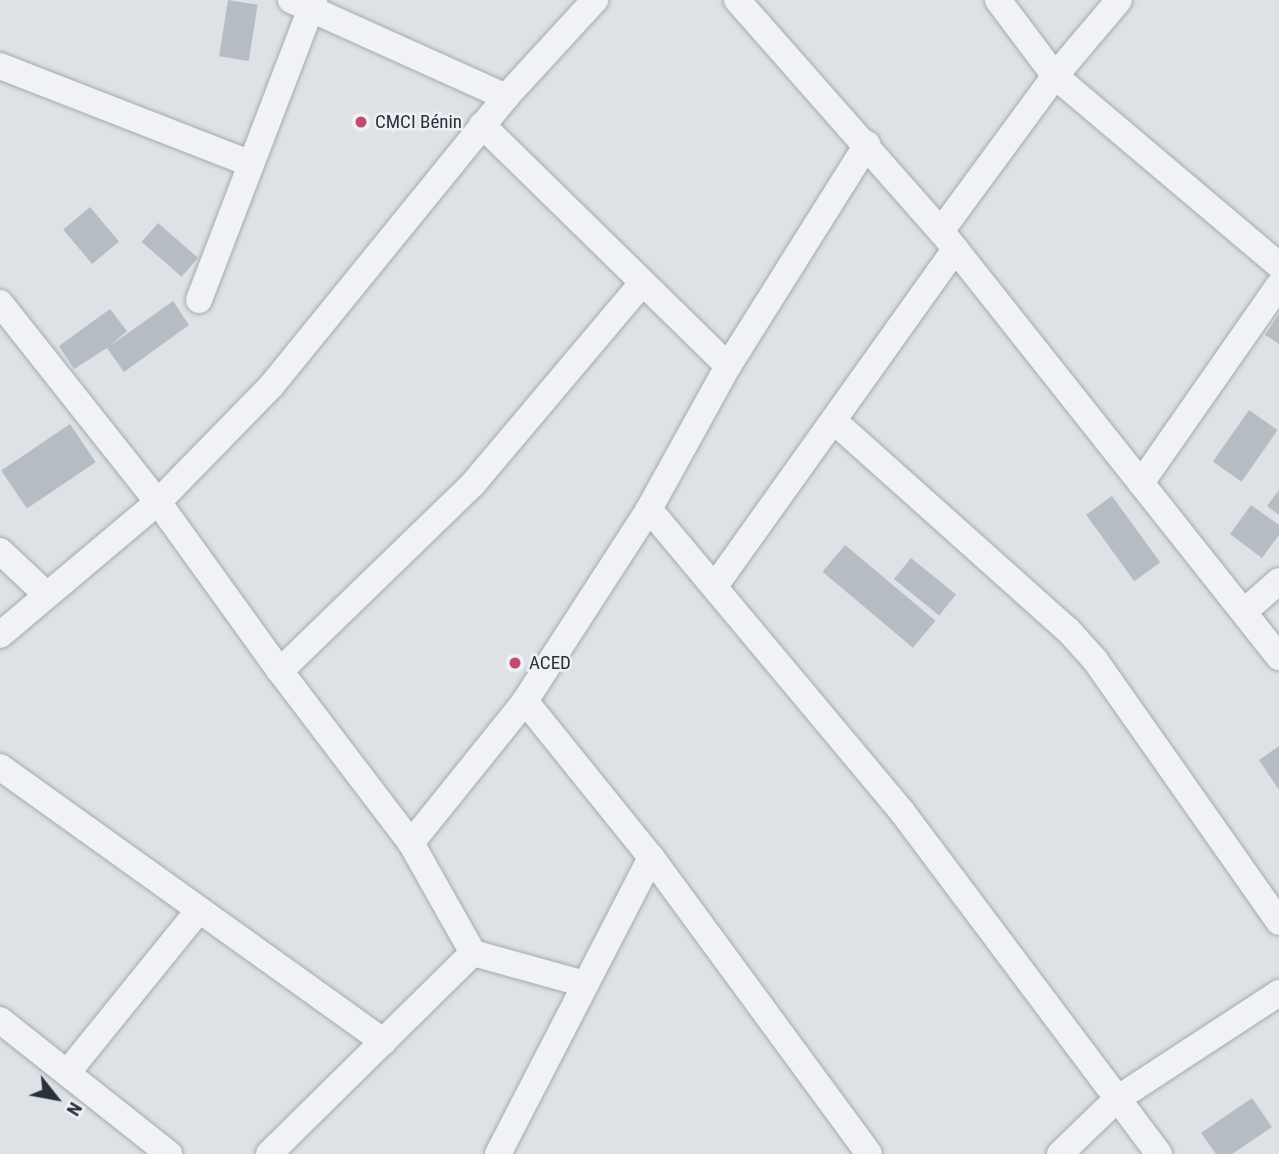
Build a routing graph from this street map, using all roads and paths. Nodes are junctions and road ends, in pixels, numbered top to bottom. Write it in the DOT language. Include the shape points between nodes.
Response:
graph roads {
  1 [pos="594,0"];
  2 [pos="737,0"];
  3 [pos="998,0"];
  4 [pos="1119,0"];
  5 [pos="305,3"];
  6 [pos="0,66"];
  7 [pos="1055,76"];
  8 [pos="506,97"];
  9 [pos="482,125"];
  10 [pos="867,144"];
  11 [pos="251,164"];
  12 [pos="948,240"];
  13 [pos="1279,265"];
  14 [pos="642,283"];
  15 [pos="1279,285"];
  16 [pos="200,300"];
  17 [pos="0,303"];
  18 [pos="728,366"];
  19 [pos="835,422"];
  20 [pos="1141,483"];
  21 [pos="159,502"];
  22 [pos="649,509"];
  23 [pos="0,551"];
  24 [pos="1279,581"];
  25 [pos="715,586"];
  26 [pos="47,595"];
  27 [pos="1245,611"];
  28 [pos="0,635"];
  29 [pos="1279,657"];
  30 [pos="280,671"];
  31 [pos="525,701"];
  32 [pos="0,767"];
  33 [pos="411,843"];
  34 [pos="651,857"];
  35 [pos="199,910"];
  36 [pos="1279,922"];
  37 [pos="472,953"];
  38 [pos="586,984"];
  39 [pos="1279,993"];
  40 [pos="0,1020"];
  41 [pos="384,1042"];
  42 [pos="68,1073"];
  43 [pos="1116,1098"];
  44 [pos="169,1154"];
  45 [pos="269,1154"];
  46 [pos="498,1154"];
  47 [pos="869,1154"];
  48 [pos="1060,1154"];
  49 [pos="1159,1154"];
  1 -- 8 [label="street"];
  2 -- 10 [label="street"];
  3 -- 7 [label="street"];
  4 -- 7 [label="street"];
  5 -- 8 [label="street"];
  5 -- 11 [label="street"];
  6 -- 11 [label="street"];
  7 -- 12 [label="street"];
  7 -- 13 [label="street"];
  8 -- 9 [label="street"];
  9 -- 14 [label="street"];
  9 -- 21 [label="street" via="328,320"];
  10 -- 12 [label="street"];
  10 -- 18 [label="street"];
  11 -- 16 [label="street"];
  12 -- 19 [label="street"];
  12 -- 20 [label="street"];
  14 -- 18 [label="street"];
  14 -- 30 [label="street" via="472,484"];
  15 -- 20 [label="street"];
  17 -- 21 [label="street"];
  18 -- 22 [label="street"];
  19 -- 25 [label="street"];
  19 -- 36 [label="street" via="1068,630 1095,660"];
  20 -- 27 [label="street"];
  21 -- 26 [label="street"];
  21 -- 30 [label="street"];
  22 -- 25 [label="street"];
  22 -- 31 [label="street"];
  23 -- 26 [label="street"];
  24 -- 27 [label="street"];
  25 -- 43 [label="street" via="903,813"];
  26 -- 28 [label="street"];
  27 -- 29 [label="street"];
  30 -- 33 [label="street"];
  31 -- 33 [label="street"];
  31 -- 34 [label="street"];
  32 -- 35 [label="street"];
  33 -- 37 [label="street"];
  34 -- 38 [label="street"];
  34 -- 47 [label="street"];
  35 -- 41 [label="street"];
  35 -- 42 [label="street"];
  37 -- 38 [label="street"];
  37 -- 41 [label="street"];
  38 -- 46 [label="street"];
  39 -- 43 [label="street"];
  40 -- 42 [label="street"];
  41 -- 45 [label="street"];
  42 -- 44 [label="street"];
  43 -- 48 [label="street"];
  43 -- 49 [label="street"];
}
